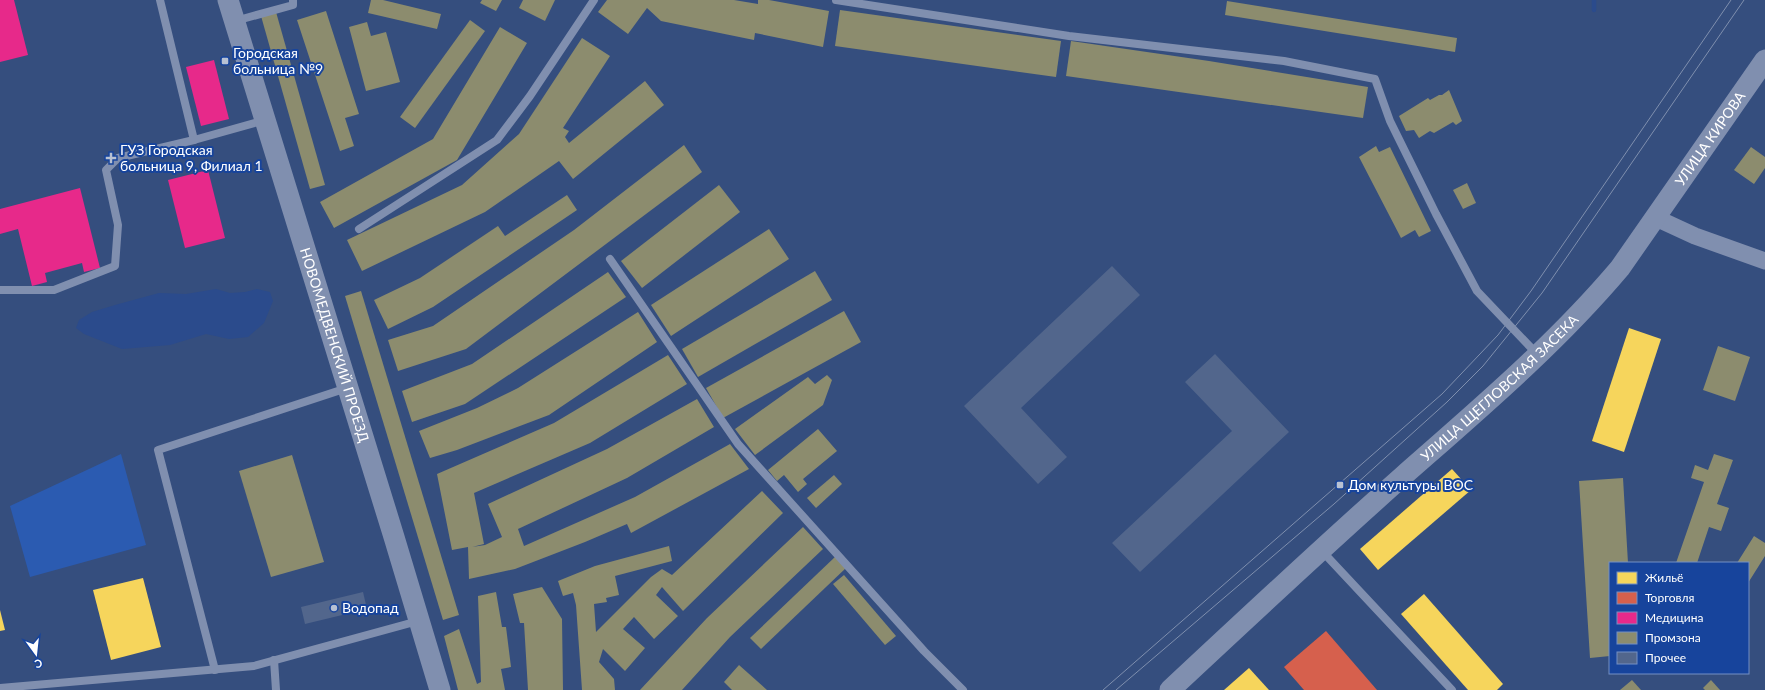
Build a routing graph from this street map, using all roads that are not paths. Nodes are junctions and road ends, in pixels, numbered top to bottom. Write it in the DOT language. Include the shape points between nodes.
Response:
graph roads {
  1 [pos="160,0"];
  2 [pos="228,0"];
  3 [pos="294,0"];
  4 [pos="594,0"];
  5 [pos="836,0"];
  6 [pos="235,21"];
  7 [pos="1765,60"];
  8 [pos="266,120"];
  9 [pos="194,140"];
  10 [pos="1656,218"];
  11 [pos="359,229"];
  12 [pos="610,259"];
  13 [pos="1765,261"];
  14 [pos="0,290"];
  15 [pos="1538,355"];
  16 [pos="348,387"];
  17 [pos="1320,550"];
  18 [pos="418,621"];
  19 [pos="274,660"];
  20 [pos="215,670"];
  21 [pos="0,688"];
  22 [pos="276,690"];
  23 [pos="440,690"];
  24 [pos="963,690"];
  25 [pos="1170,690"];
  26 [pos="1452,690"];
  1 -- 9 [label="lane"];
  2 -- 6 [label="street, НОВОМЕДВЕНСКИЙ ПРОЕЗД"];
  3 -- 6 [label="lane" via="293,5"];
  4 -- 11 [label="lane" via="530,96 497,140"];
  5 -- 15 [label="lane" via="1069,36 1284,61 1375,79 1390,121 1477,291"];
  6 -- 8 [label="street, НОВОМЕДВЕНСКИЙ ПРОЕЗД"];
  7 -- 10 [label="street, УЛИЦА КИРОВА"];
  8 -- 9 [label="lane"];
  8 -- 16 [label="street, НОВОМЕДВЕНСКИЙ ПРОЕЗД"];
  9 -- 14 [label="lane" via="118,158 106,170 118,225 115,266 54,290"];
  10 -- 13 [label="street" via="1695,236"];
  10 -- 15 [label="street, УЛИЦА ЩЕГЛОВСКАЯ ЗАСЕКА" via="1595,298"];
  12 -- 24 [label="lane" via="738,444 924,651"];
  15 -- 17 [label="street, УЛИЦА ЩЕГЛОВСКАЯ ЗАСЕКА"];
  16 -- 18 [label="street, НОВОМЕДВЕНСКИЙ ПРОЕЗД"];
  16 -- 20 [label="lane" via="158,450"];
  17 -- 25 [label="street, УЛИЦА ЩЕГЛОВСКАЯ ЗАСЕКА"];
  17 -- 26 [label="lane"];
  18 -- 19 [label="lane"];
  18 -- 23 [label="street, НОВОМЕДВЕНСКИЙ ПРОЕЗД"];
  19 -- 20 [label="lane" via="254,666"];
  19 -- 22 [label="lane"];
  20 -- 21 [label="lane"];
}
